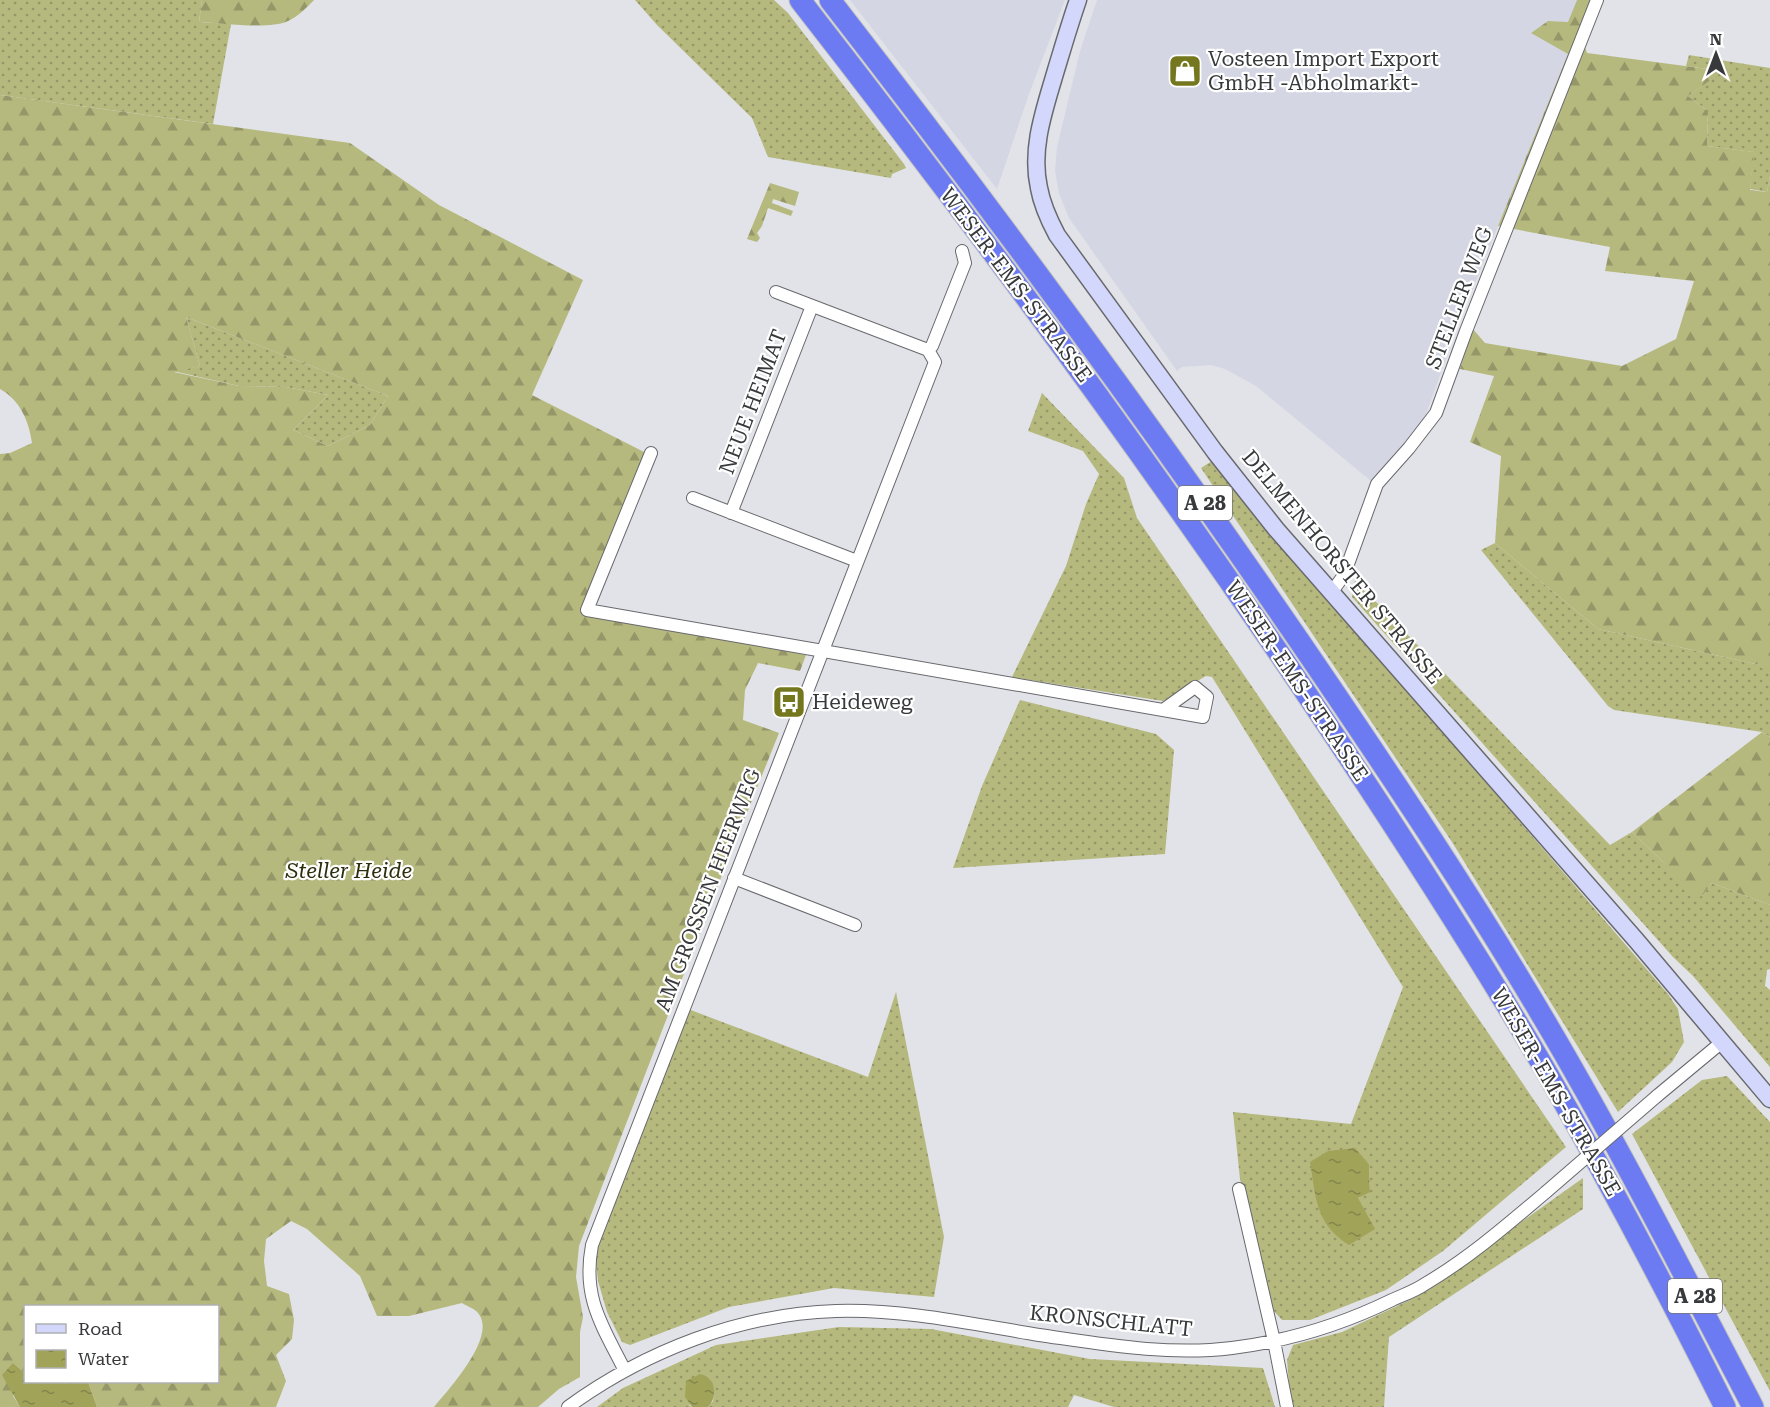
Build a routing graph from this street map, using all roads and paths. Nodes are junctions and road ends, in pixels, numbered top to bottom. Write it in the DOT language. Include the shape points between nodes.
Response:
graph roads {
  1 [pos="830,0"];
  2 [pos="1078,0"];
  3 [pos="1597,0"];
  4 [pos="799,1"];
  5 [pos="962,251"];
  6 [pos="776,292"];
  7 [pos="812,306"];
  8 [pos="928,350"];
  9 [pos="651,453"];
  10 [pos="693,498"];
  11 [pos="731,513"];
  12 [pos="857,561"];
  13 [pos="1331,593"];
  14 [pos="822,652"];
  15 [pos="1163,710"];
  16 [pos="734,878"];
  17 [pos="855,925"];
  18 [pos="1722,1042"];
  19 [pos="1770,1099"];
  20 [pos="1239,1189"];
  21 [pos="1274,1341"];
  22 [pos="625,1371"];
  23 [pos="568,1407"];
  24 [pos="1287,1407"];
  25 [pos="1725,1407"];
  26 [pos="1753,1407"];
  1 -- 26 [label="highway, WESER-EMS-STRASSE / A 28" via="1111,372 1226,533 1409,804 1549,1028"];
  2 -- 13 [label="street, DELMENHORSTER STRASSE" via="1036,156 1045,210 1082,272 1215,452"];
  3 -- 13 [label="street, STELLER WEG" via="1436,413 1377,484 1344,575"];
  4 -- 25 [label="highway, WESER-EMS-STRASSE / A 28" via="1004,265 1205,545 1389,818 1545,1070 1636,1233"];
  5 -- 8 [label="street" via="965,263"];
  6 -- 7 [label="street"];
  7 -- 8 [label="street"];
  7 -- 11 [label="street, NEUE HEIMAT"];
  8 -- 12 [label="street, AM GROSSEN HEERWEG" via="934,362"];
  9 -- 14 [label="street" via="587,610"];
  10 -- 11 [label="street"];
  11 -- 12 [label="street"];
  12 -- 14 [label="street, AM GROSSEN HEERWEG"];
  13 -- 18 [label="street, DELMENHORSTER STRASSE"];
  14 -- 15 [label="street"];
  14 -- 16 [label="street, AM GROSSEN HEERWEG"];
  16 -- 17 [label="street"];
  16 -- 22 [label="street, AM GROSSEN HEERWEG" via="592,1245 590,1292"];
  18 -- 19 [label="street, DELMENHORSTER STRASSE"];
  18 -- 21 [label="street, KRONSCHLATT, bridge" via="1479,1248 1424,1286 1366,1313"];
  20 -- 21 [label="street"];
  21 -- 22 [label="street, KRONSCHLATT" via="1229,1348 1166,1350 888,1313 837,1311 796,1314 710,1334"];
  21 -- 24 [label="street"];
  22 -- 23 [label="street"];
}
